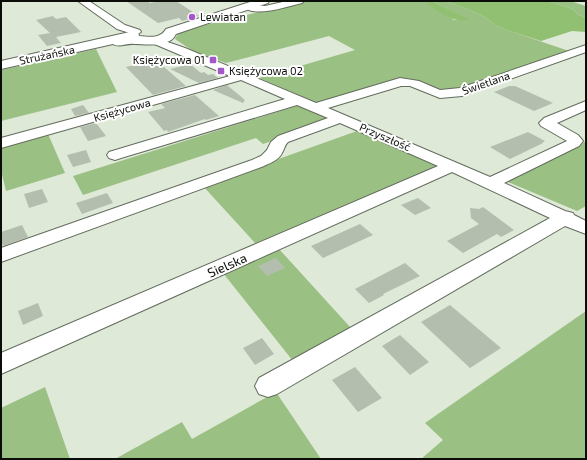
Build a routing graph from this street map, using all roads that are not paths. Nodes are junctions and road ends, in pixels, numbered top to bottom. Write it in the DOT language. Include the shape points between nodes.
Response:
graph roads {
  1 [pos="83,1"];
  2 [pos="264,1"];
  3 [pos="299,1"];
  4 [pos="249,7"];
  5 [pos="152,33"];
  6 [pos="586,48"];
  7 [pos="1,65"];
  8 [pos="244,76"];
  9 [pos="298,100"];
  10 [pos="586,105"];
  11 [pos="316,107"];
  12 [pos="340,118"];
  13 [pos="1,143"];
  14 [pos="115,155"];
  15 [pos="452,166"];
  16 [pos="491,183"];
  17 [pos="566,218"];
  18 [pos="586,228"];
  19 [pos="1,255"];
  20 [pos="1,364"];
  21 [pos="268,386"];
  1 -- 5 [label="street, Przyszłość" via="124,28"];
  2 -- 4 [label="main road, Strużańska"];
  3 -- 4 [label="street" via="265,9"];
  4 -- 5 [label="main road, Strużańska"];
  5 -- 7 [label="main road, Strużańska"];
  5 -- 8 [label="street, Przyszłość" via="182,50"];
  6 -- 11 [label="street, Świetlana" via="456,93 436,93 405,81"];
  8 -- 9 [label="street, Przyszłość"];
  8 -- 13 [label="street, Księżycowa"];
  9 -- 11 [label="street, Przyszłość"];
  9 -- 14 [label="street"];
  10 -- 16 [label="street" via="546,123 573,138 574,143"];
  11 -- 12 [label="street, Przyszłość"];
  12 -- 15 [label="street, Przyszłość"];
  12 -- 19 [label="street" via="283,139 276,145 275,152 258,163"];
  15 -- 16 [label="street, Przyszłość"];
  15 -- 20 [label="street, Sielska"];
  16 -- 17 [label="street, Przyszłość"];
  17 -- 18 [label="street, Przyszłość"];
  17 -- 21 [label="street"];
}
